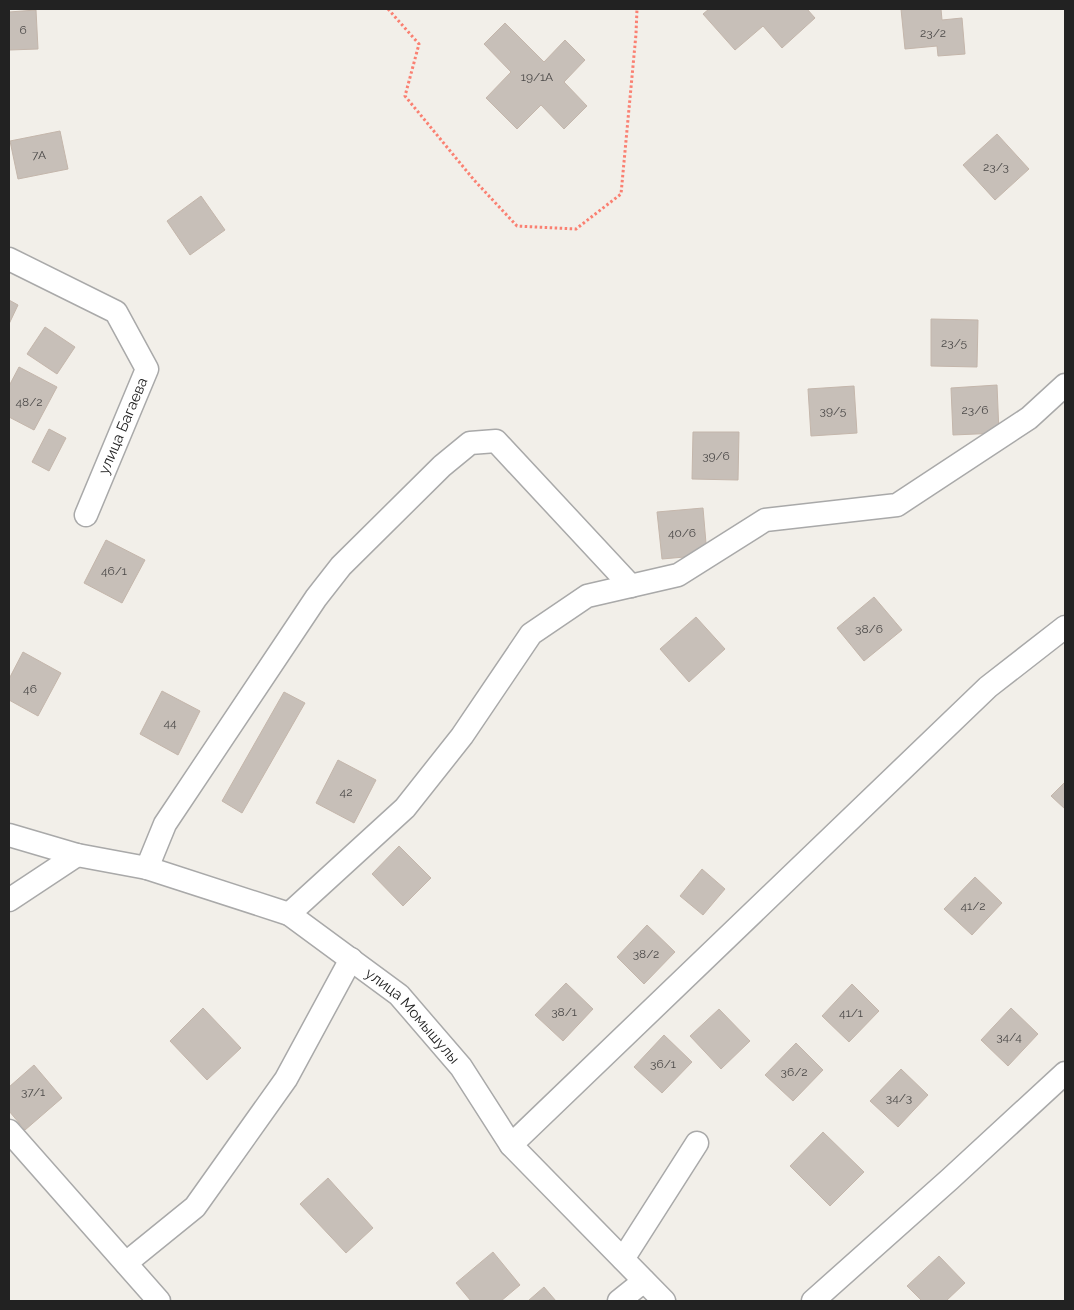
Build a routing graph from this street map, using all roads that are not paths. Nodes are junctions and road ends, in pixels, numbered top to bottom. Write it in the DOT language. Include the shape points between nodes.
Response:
graph roads {
  1 [pos="9,259"];
  2 [pos="1065,385"];
  3 [pos="86,514"];
  4 [pos="631,586"];
  5 [pos="1065,627"];
  6 [pos="9,835"];
  7 [pos="77,855"];
  8 [pos="147,868"];
  9 [pos="9,900"];
  10 [pos="289,914"];
  11 [pos="351,959"];
  12 [pos="1065,1073"];
  13 [pos="9,1131"];
  14 [pos="697,1143"];
  15 [pos="511,1144"];
  16 [pos="623,1259"];
  17 [pos="126,1264"];
  18 [pos="644,1281"];
  19 [pos="159,1301"];
  20 [pos="619,1301"];
  21 [pos="664,1301"];
  22 [pos="814,1301"];
  1 -- 3 [label="street, улица Багаева" via="116,312 147,369"];
  2 -- 4 [label="street" via="1029,418 897,505 765,520 678,575"];
  4 -- 8 [label="street" via="496,441 470,443 442,466 341,566 316,598 165,824"];
  4 -- 10 [label="street" via="587,596 531,634 462,736 405,808"];
  5 -- 15 [label="street" via="988,687"];
  6 -- 7 [label="street, улица Момышулы"];
  7 -- 8 [label="street, улица Момышулы"];
  7 -- 9 [label="street"];
  8 -- 10 [label="street, улица Момышулы"];
  10 -- 11 [label="street, улица Момышулы"];
  11 -- 15 [label="street, улица Момышулы" via="399,995 455,1060"];
  11 -- 17 [label="street" via="286,1079 195,1206"];
  12 -- 22 [label="street"];
  13 -- 17 [label="street"];
  14 -- 16 [label="street"];
  15 -- 16 [label="street, улица Момышулы"];
  16 -- 18 [label="street, улица Момышулы"];
  17 -- 19 [label="street"];
  18 -- 20 [label="street"];
  18 -- 21 [label="street, улица Момышулы"];
}
